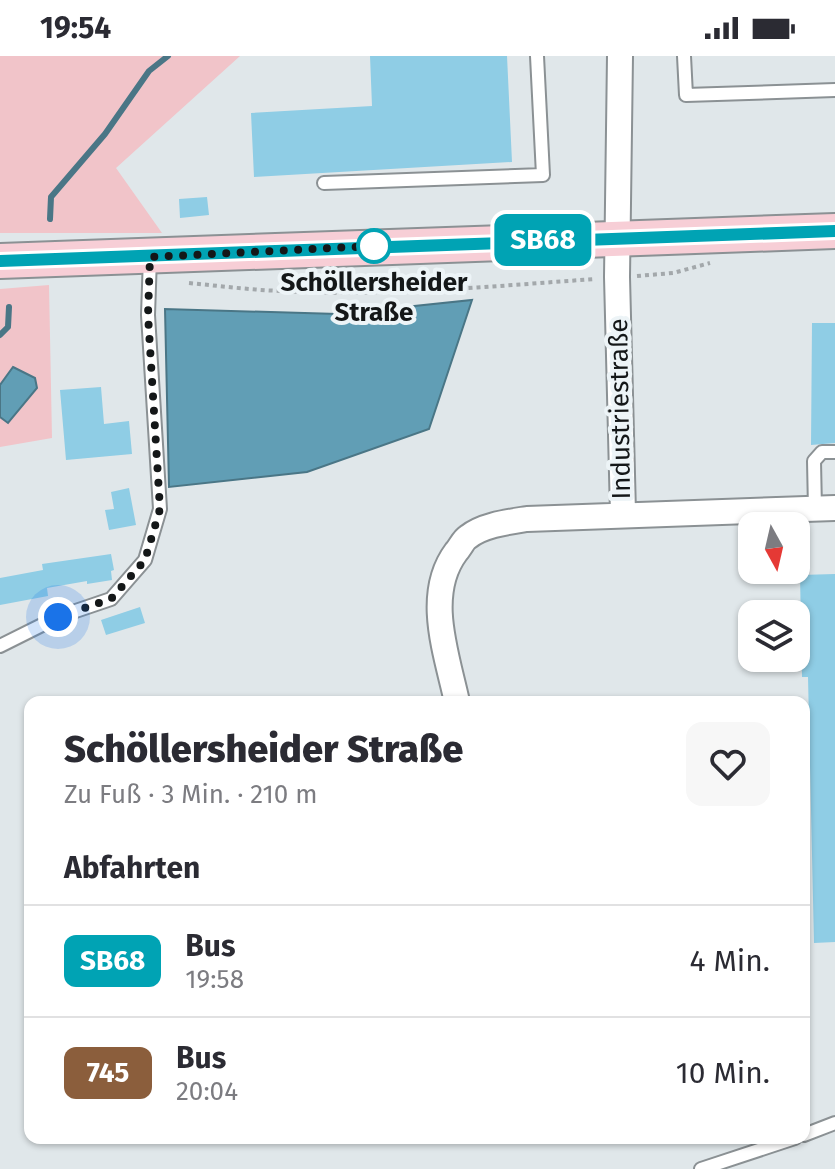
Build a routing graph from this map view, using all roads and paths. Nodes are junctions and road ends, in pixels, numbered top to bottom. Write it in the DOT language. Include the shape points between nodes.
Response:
graph roads {
  1 [pos="537,56"];
  2 [pos="620,56"];
  3 [pos="684,56"];
  4 [pos="835,90"];
  5 [pos="324,183"];
  6 [pos="835,231"];
  7 [pos="618,237"];
  8 [pos="150,257"];
  9 [pos="720,260"];
  10 [pos="0,261"];
  11 [pos="648,275"];
  12 [pos="585,280"];
  13 [pos="178,282"];
  14 [pos="835,452"];
  15 [pos="825,509"];
  16 [pos="623,513"];
  17 [pos="0,646"];
  18 [pos="456,696"];
  19 [pos="835,1123"];
  20 [pos="810,1133"];
  21 [pos="777,1144"];
  22 [pos="701,1169"];
  1 -- 5 [label="lane" via="543,175"];
  2 -- 7 [label="street"];
  3 -- 4 [label="lane" via="686,95"];
  6 -- 7 [label="street"];
  7 -- 8 [label="street"];
  7 -- 16 [label="street, Industriestraße"];
  8 -- 10 [label="street"];
  8 -- 17 [label="lane" via="148,315 160,509 145,560 111,599 58,617"];
  9 -- 11 [label="path"];
  12 -- 13 [label="path" via="342,292"];
  14 -- 15 [label="lane" via="822,452 814,461"];
  15 -- 16 [label="street, Industriestraße"];
  16 -- 18 [label="street" via="527,519 468,537 451,559 439,614"];
  19 -- 20 [label="lane"];
  21 -- 22 [label="lane"];
}
